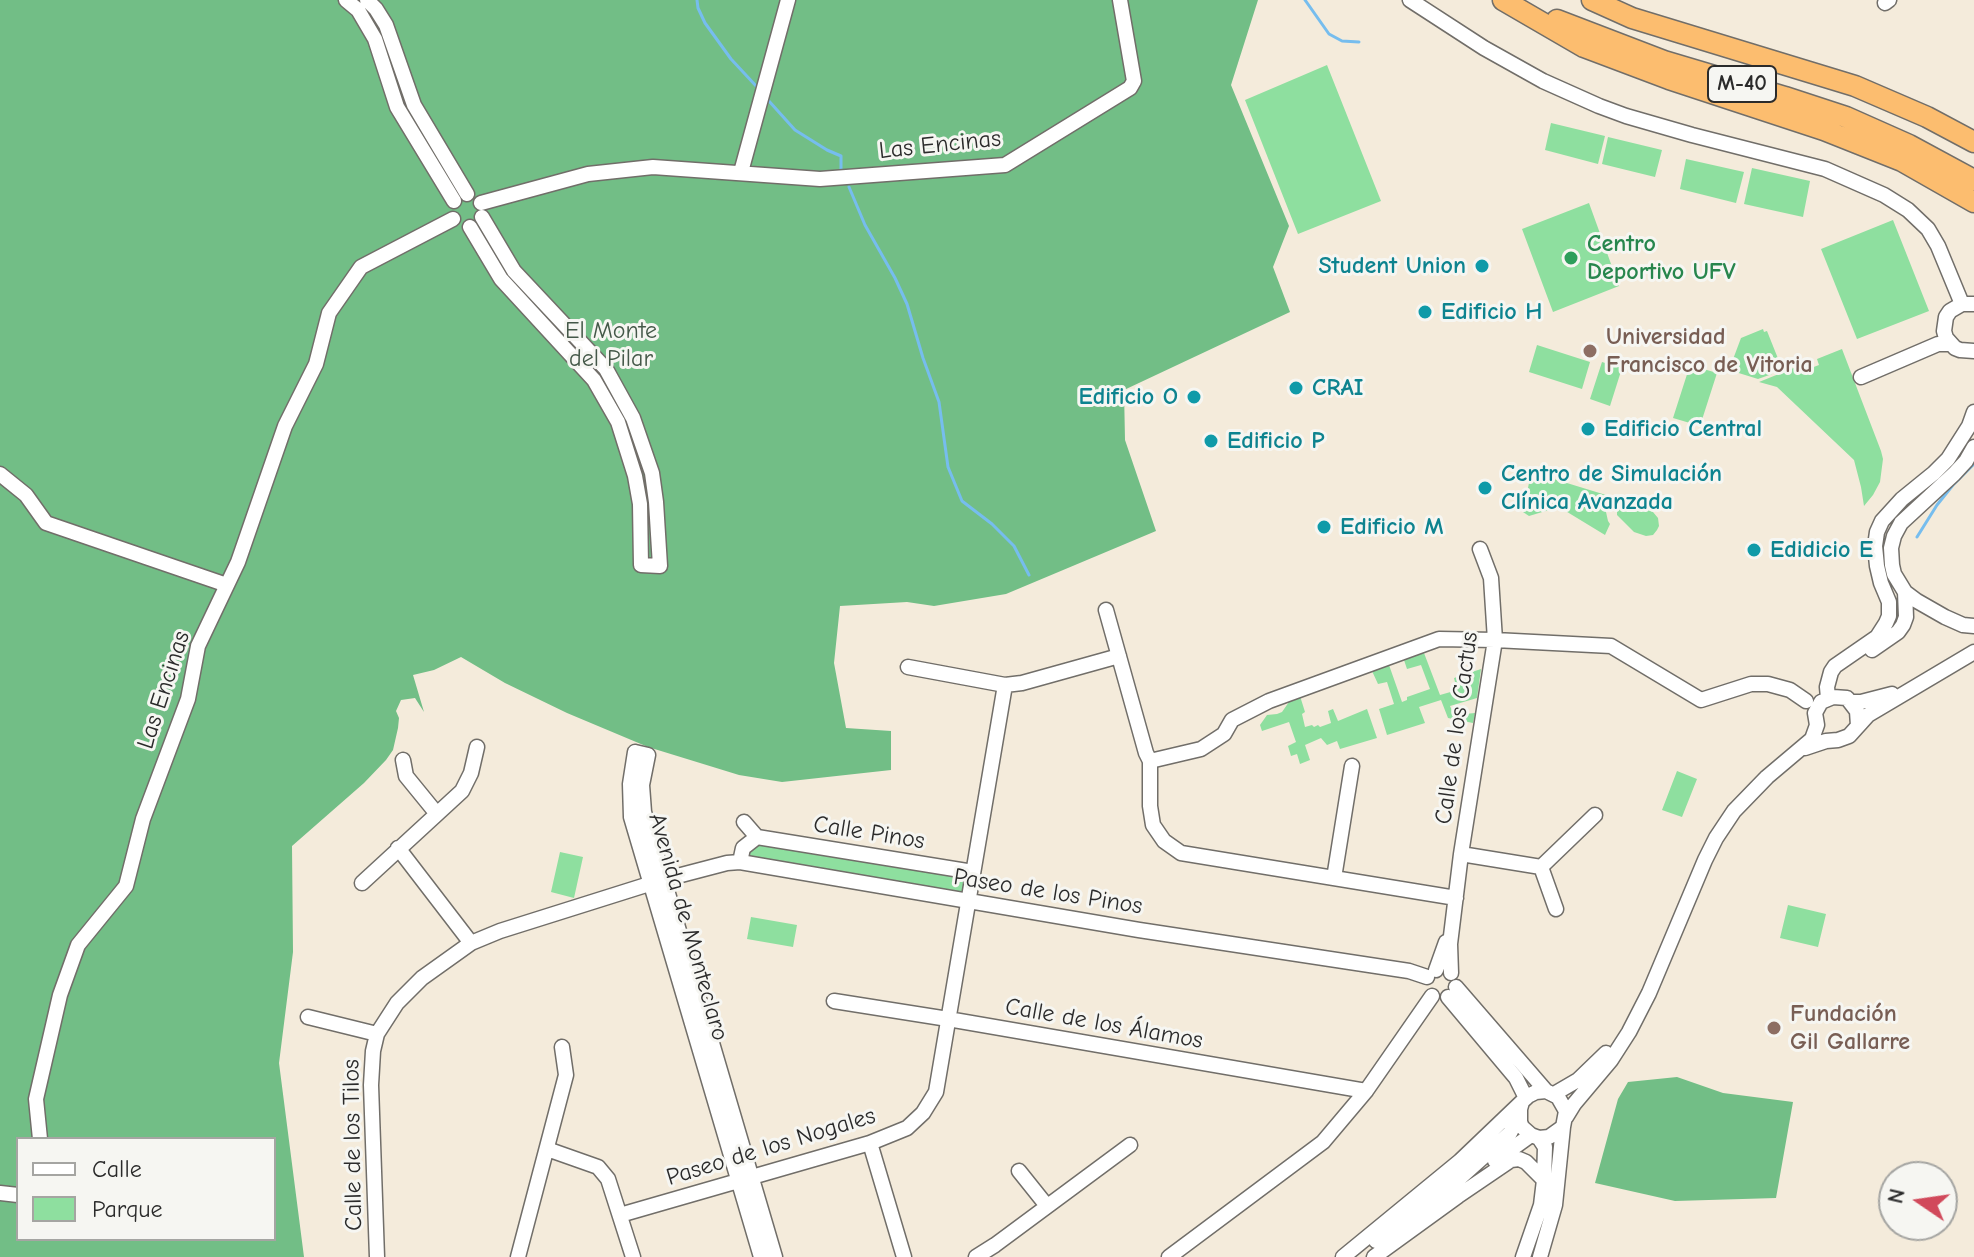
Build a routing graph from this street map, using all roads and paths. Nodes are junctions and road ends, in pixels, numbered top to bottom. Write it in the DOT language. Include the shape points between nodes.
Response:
graph roads {
  1 [pos="346,0"];
  2 [pos="367,0"];
  3 [pos="788,0"];
  4 [pos="1120,0"];
  5 [pos="1410,0"];
  6 [pos="1504,0"];
  7 [pos="1592,0"];
  8 [pos="1974,142"];
  9 [pos="741,172"];
  10 [pos="1974,180"];
  11 [pos="460,198"];
  12 [pos="1974,202"];
  13 [pos="478,216"];
  14 [pos="453,219"];
  15 [pos="1968,304"];
  16 [pos="1957,344"];
  17 [pos="1974,365"];
  18 [pos="1860,374"];
  19 [pos="1974,412"];
  20 [pos="1974,447"];
  21 [pos="0,474"];
  22 [pos="1480,549"];
  23 [pos="227,585"];
  24 [pos="1905,592"];
  25 [pos="1106,610"];
  26 [pos="1974,626"];
  27 [pos="1495,640"];
  28 [pos="1974,652"];
  29 [pos="1119,656"];
  30 [pos="908,667"];
  31 [pos="1839,672"];
  32 [pos="1005,685"];
  33 [pos="1908,690"];
  34 [pos="1851,702"];
  35 [pos="1817,708"];
  36 [pos="1858,726"];
  37 [pos="1832,739"];
  38 [pos="477,747"];
  39 [pos="1801,750"];
  40 [pos="1148,757"];
  41 [pos="403,760"];
  42 [pos="1352,766"];
  43 [pos="437,814"];
  44 [pos="1595,815"];
  45 [pos="744,822"];
  46 [pos="757,837"];
  47 [pos="398,848"];
  48 [pos="1461,854"];
  49 [pos="740,862"];
  50 [pos="1541,867"];
  51 [pos="973,872"];
  52 [pos="1334,878"];
  53 [pos="657,882"];
  54 [pos="362,883"];
  55 [pos="1456,898"];
  56 [pos="968,901"];
  57 [pos="1556,909"];
  58 [pos="1453,915"];
  59 [pos="471,943"];
  60 [pos="1432,974"];
  61 [pos="1655,976"];
  62 [pos="1452,986"];
  63 [pos="1432,996"];
  64 [pos="834,1001"];
  65 [pos="308,1017"];
  66 [pos="948,1019"];
  67 [pos="377,1034"];
  68 [pos="562,1047"];
  69 [pos="1366,1091"];
  70 [pos="1550,1092"];
  71 [pos="1522,1105"];
  72 [pos="1565,1122"];
  73 [pos="40,1137"];
  74 [pos="1535,1137"];
  75 [pos="870,1143"];
  76 [pos="1130,1145"];
  77 [pos="547,1149"];
  78 [pos="1019,1171"];
  79 [pos="745,1179"];
  80 [pos="1544,1180"];
  81 [pos="1452,1185"];
  82 [pos="1047,1206"];
  83 [pos="620,1215"];
  84 [pos="377,1257"];
  85 [pos="518,1257"];
  86 [pos="633,1257"];
  87 [pos="761,1257"];
  88 [pos="775,1257"];
  89 [pos="904,1257"];
  90 [pos="976,1257"];
  91 [pos="1169,1257"];
  92 [pos="1343,1257"];
  93 [pos="1355,1257"];
  94 [pos="1374,1257"];
  95 [pos="1523,1257"];
  96 [pos="1540,1257"];
  1 -- 11 [label="street" via="375,39 397,107"];
  2 -- 11 [label="street" via="386,25 414,105"];
  3 -- 9 [label="street"];
  4 -- 9 [label="street, Las Encinas" via="1134,81 1130,88 1005,165 820,179"];
  5 -- 15 [label="street" via="1484,48 1599,106 1825,169 1884,195 1928,229"];
  6 -- 10 [label="highway, M-40" via="1664,61 1846,117"];
  6 -- 12 [label="highway" via="1584,47 1824,130 1902,161"];
  7 -- 8 [label="highway, M-40" via="1632,18 1855,86"];
  9 -- 13 [label="street, Las Encinas" via="653,167 588,174"];
  11 -- 13 [label="street" via="475,196"];
  11 -- 14 [label="street" via="451,212"];
  13 -- 13 [label="street" via="501,279 594,380 618,422 640,504 641,565 660,566 652,473 633,418 606,369 514,271"];
  13 -- 14 [label="street" via="463,226"];
  14 -- 23 [label="street, Las Encinas" via="361,267 329,313 316,364 285,426"];
  15 -- 16 [label="street" via="1946,317"];
  16 -- 17 [label="street"];
  16 -- 18 [label="street" via="1942,335"];
  19 -- 35 [label="street" via="1948,459 1882,521 1875,546 1889,616 1877,637 1833,668"];
  20 -- 24 [label="street" via="1894,536 1892,565"];
  21 -- 23 [label="street" via="26,495 46,523"];
  22 -- 27 [label="street, Calle de los Cactus" via="1491,578"];
  23 -- 73 [label="street, Las Encinas" via="198,646 188,699 143,819 126,886 78,945 60,995 36,1099"];
  24 -- 26 [label="street" via="1950,620"];
  24 -- 31 [label="street" via="1907,609 1898,632"];
  25 -- 29 [label="street"];
  27 -- 35 [label="street" via="1611,646 1701,700 1768,684 1790,690"];
  27 -- 40 [label="street" via="1439,639 1269,701 1232,720 1224,734 1201,749"];
  27 -- 48 [label="street, Calle de los Cactus"];
  28 -- 33 [label="street"];
  29 -- 32 [label="street"];
  29 -- 40 [label="street"];
  30 -- 32 [label="street"];
  32 -- 51 [label="street, Paseo de los Nogales"];
  33 -- 34 [label="street"];
  33 -- 36 [label="street"];
  34 -- 35 [label="street" via="1842,697"];
  34 -- 36 [label="street"];
  35 -- 37 [label="street" via="1823,734"];
  35 -- 39 [label="street" via="1812,739"];
  36 -- 37 [label="street" via="1849,736"];
  37 -- 39 [label="street"];
  38 -- 43 [label="street" via="462,791"];
  39 -- 61 [label="street" via="1752,792 1721,830"];
  40 -- 52 [label="street" via="1151,818 1156,832 1181,853"];
  41 -- 43 [label="street" via="406,776"];
  42 -- 52 [label="street"];
  43 -- 47 [label="street"];
  44 -- 50 [label="street"];
  45 -- 46 [label="street"];
  46 -- 49 [label="street" via="743,848"];
  46 -- 51 [label="street, Calle Pinos"];
  47 -- 54 [label="street"];
  47 -- 59 [label="street"];
  48 -- 50 [label="street"];
  48 -- 55 [label="street, Calle de los Cactus"];
  49 -- 53 [label="street, Paseo de los Pinos"];
  49 -- 56 [label="street, Paseo de los Pinos"];
  50 -- 57 [label="street"];
  51 -- 56 [label="street, Paseo de los Nogales"];
  52 -- 55 [label="street"];
  53 -- 53 [label="street, Avenida de Monteclaro" via="642,785 648,755 635,752 631,817"];
  53 -- 59 [label="street, Calle de los Tilos"];
  53 -- 79 [label="street, Avenida de Monteclaro"];
  55 -- 58 [label="street, Calle de los Cactus"];
  56 -- 60 [label="street, Paseo de los Pinos"];
  56 -- 66 [label="street, Paseo de los Nogales"];
  58 -- 60 [label="street, Calle de los Cactus"];
  58 -- 62 [label="street, Calle de los Cactus"];
  59 -- 67 [label="street, Calle de los Tilos" via="422,978"];
  60 -- 62 [label="street" via="1444,969"];
  60 -- 63 [label="street" via="1426,988"];
  61 -- 70 [label="street" via="1603,1057 1578,1080"];
  61 -- 72 [label="street" via="1622,1044"];
  62 -- 63 [label="street" via="1440,999"];
  62 -- 70 [label="street"];
  62 -- 71 [label="street" via="1516,1078"];
  63 -- 69 [label="street"];
  64 -- 66 [label="street, Calle de los Álamos"];
  65 -- 67 [label="street, Calle de los Tilos"];
  66 -- 69 [label="street, Calle de los Álamos"];
  66 -- 75 [label="street, Paseo de los Nogales" via="936,1092 923,1113 907,1128"];
  67 -- 84 [label="street, Calle de los Tilos" via="371,1085"];
  68 -- 77 [label="street" via="566,1075"];
  69 -- 91 [label="street" via="1323,1142"];
  70 -- 71 [label="street" via="1536,1092"];
  70 -- 72 [label="street" via="1565,1106"];
  71 -- 74 [label="street" via="1522,1127"];
  71 -- 81 [label="street" via="1510,1133"];
  71 -- 92 [label="street"];
  72 -- 74 [label="street" via="1549,1137"];
  72 -- 96 [label="street" via="1555,1205"];
  74 -- 80 [label="street" via="1545,1147"];
  74 -- 81 [label="street"];
  75 -- 79 [label="street, Paseo de los Nogales"];
  75 -- 89 [label="street"];
  76 -- 82 [label="street"];
  77 -- 83 [label="street" via="598,1167 608,1179"];
  77 -- 85 [label="street"];
  78 -- 82 [label="street"];
  79 -- 83 [label="street, Paseo de los Nogales"];
  79 -- 87 [label="street, Avenida de Monteclaro"];
  79 -- 88 [label="street, Avenida de Monteclaro"];
  80 -- 94 [label="street" via="1526,1162 1511,1160"];
  80 -- 95 [label="street"];
  81 -- 93 [label="street"];
  82 -- 90 [label="street"];
  83 -- 86 [label="street"];
}
